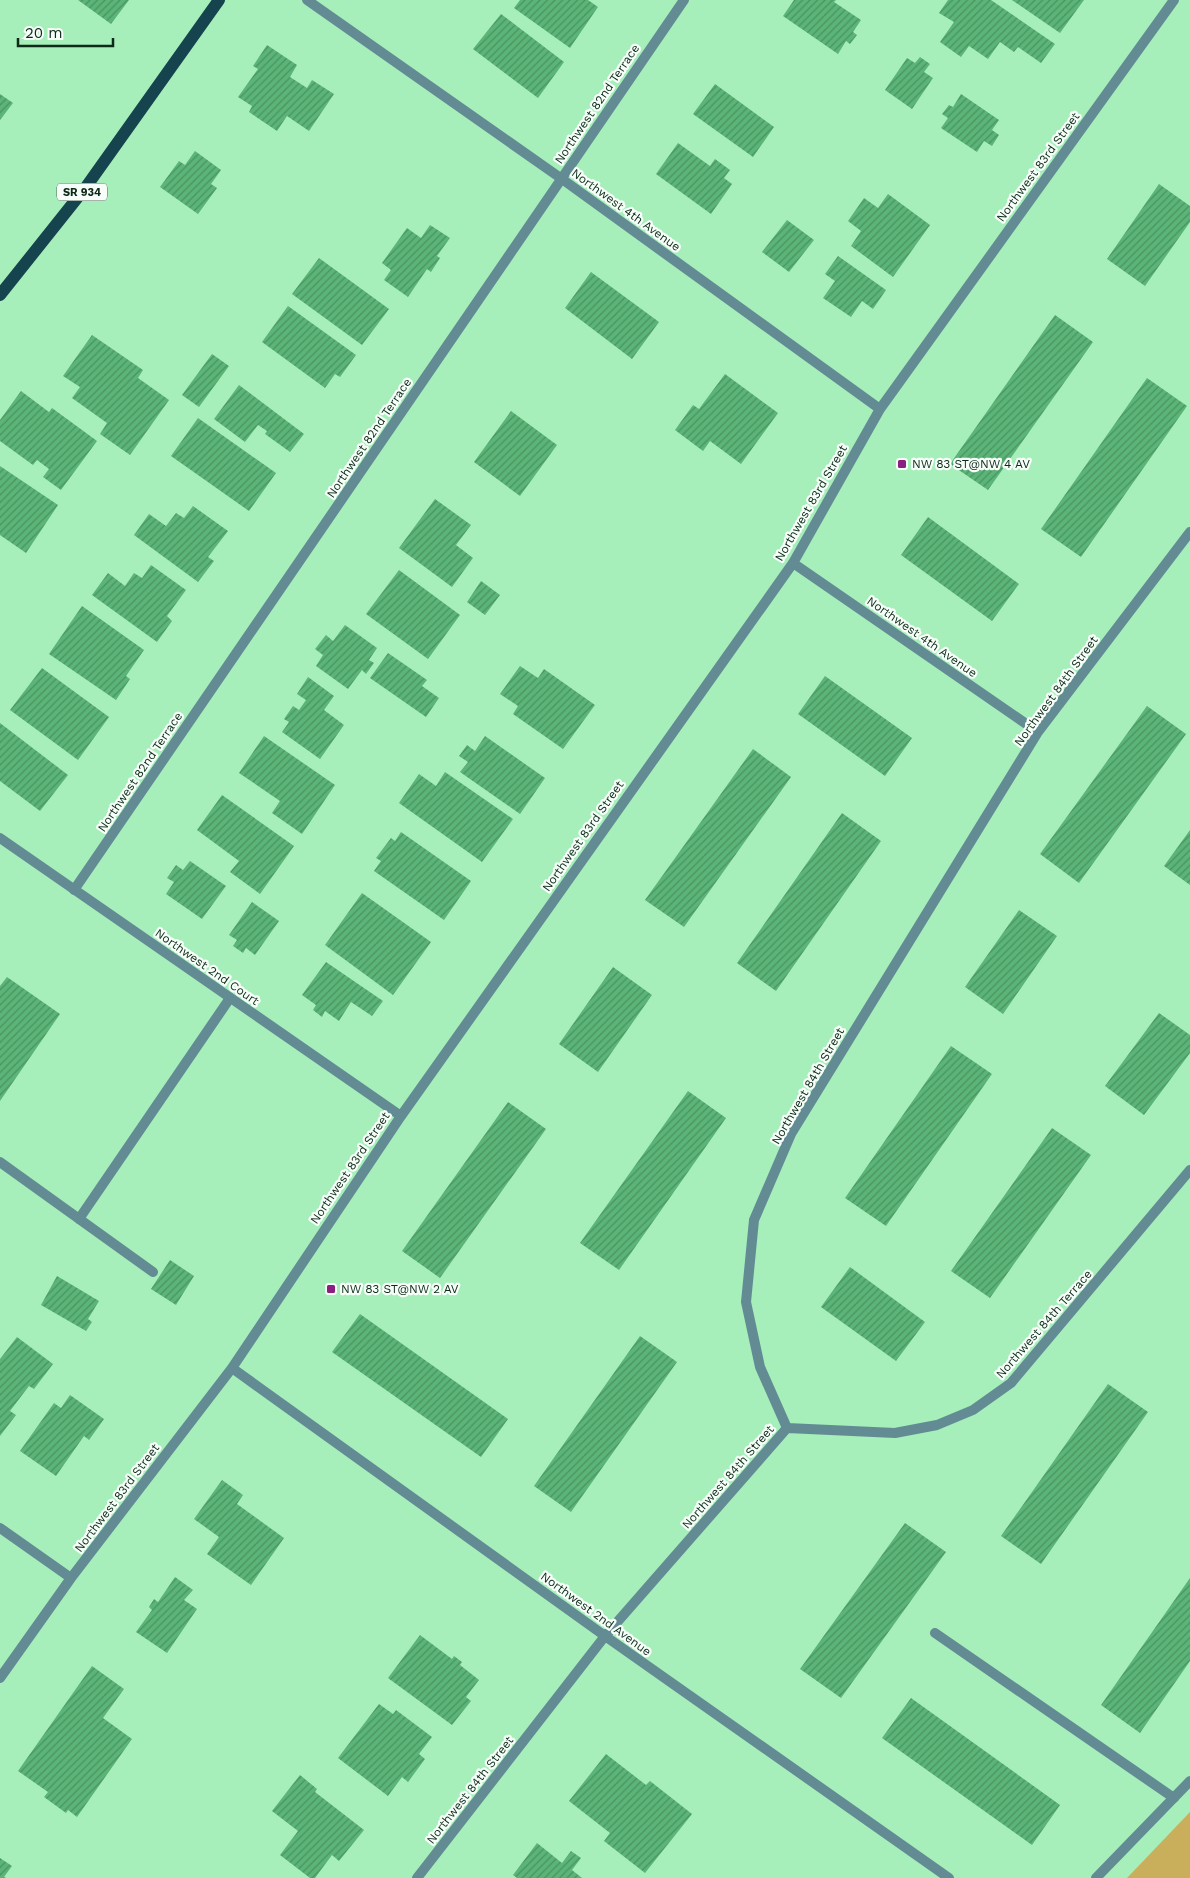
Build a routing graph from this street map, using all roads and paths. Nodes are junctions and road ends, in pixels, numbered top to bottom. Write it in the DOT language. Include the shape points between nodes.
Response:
graph roads {
  1 [pos="219,0"];
  2 [pos="307,0"];
  3 [pos="684,0"];
  4 [pos="1174,0"];
  5 [pos="562,179"];
  6 [pos="0,295"];
  7 [pos="880,410"];
  8 [pos="1190,532"];
  9 [pos="792,563"];
  10 [pos="1038,732"];
  11 [pos="0,838"];
  12 [pos="74,890"];
  13 [pos="230,998"];
  14 [pos="401,1116"];
  15 [pos="0,1162"];
  16 [pos="1190,1170"];
  17 [pos="79,1219"];
  18 [pos="152,1272"];
  19 [pos="232,1368"];
  20 [pos="787,1428"];
  21 [pos="0,1528"];
  22 [pos="71,1578"];
  23 [pos="935,1633"];
  24 [pos="605,1636"];
  25 [pos="0,1678"];
  26 [pos="1190,1781"];
  27 [pos="1174,1798"];
  28 [pos="417,1878"];
  29 [pos="949,1878"];
  30 [pos="1096,1878"];
  1 -- 6 [label="main road, SR 934" via="86,187"];
  2 -- 5 [label="street, Northwest 4th Avenue"];
  3 -- 5 [label="street, Northwest 82nd Terrace"];
  4 -- 7 [label="street, Northwest 83rd Street"];
  5 -- 7 [label="street, Northwest 4th Avenue"];
  5 -- 12 [label="street, Northwest 82nd Terrace"];
  7 -- 9 [label="street, Northwest 83rd Street"];
  8 -- 10 [label="street, Northwest 84th Street"];
  9 -- 10 [label="street, Northwest 4th Avenue"];
  9 -- 14 [label="street, Northwest 83rd Street"];
  10 -- 20 [label="street, Northwest 84th Street" via="792,1134 754,1220 746,1302 760,1367"];
  11 -- 12 [label="street, Northwest 2nd Court"];
  12 -- 13 [label="street, Northwest 2nd Court"];
  13 -- 14 [label="street, Northwest 2nd Court"];
  13 -- 17 [label="street"];
  14 -- 19 [label="street, Northwest 83rd Street"];
  15 -- 17 [label="street"];
  16 -- 20 [label="street, Northwest 84th Terrace" via="1011,1383 973,1410 937,1425 895,1433"];
  17 -- 18 [label="street"];
  19 -- 22 [label="street, Northwest 83rd Street"];
  19 -- 24 [label="street, Northwest 2nd Avenue"];
  20 -- 24 [label="street, Northwest 84th Street"];
  21 -- 22 [label="street"];
  22 -- 25 [label="street, Northwest 83rd Street"];
  23 -- 27 [label="street"];
  24 -- 28 [label="street, Northwest 84th Street"];
  24 -- 29 [label="street, Northwest 2nd Avenue"];
  26 -- 27 [label="street"];
  27 -- 30 [label="street"];
}
